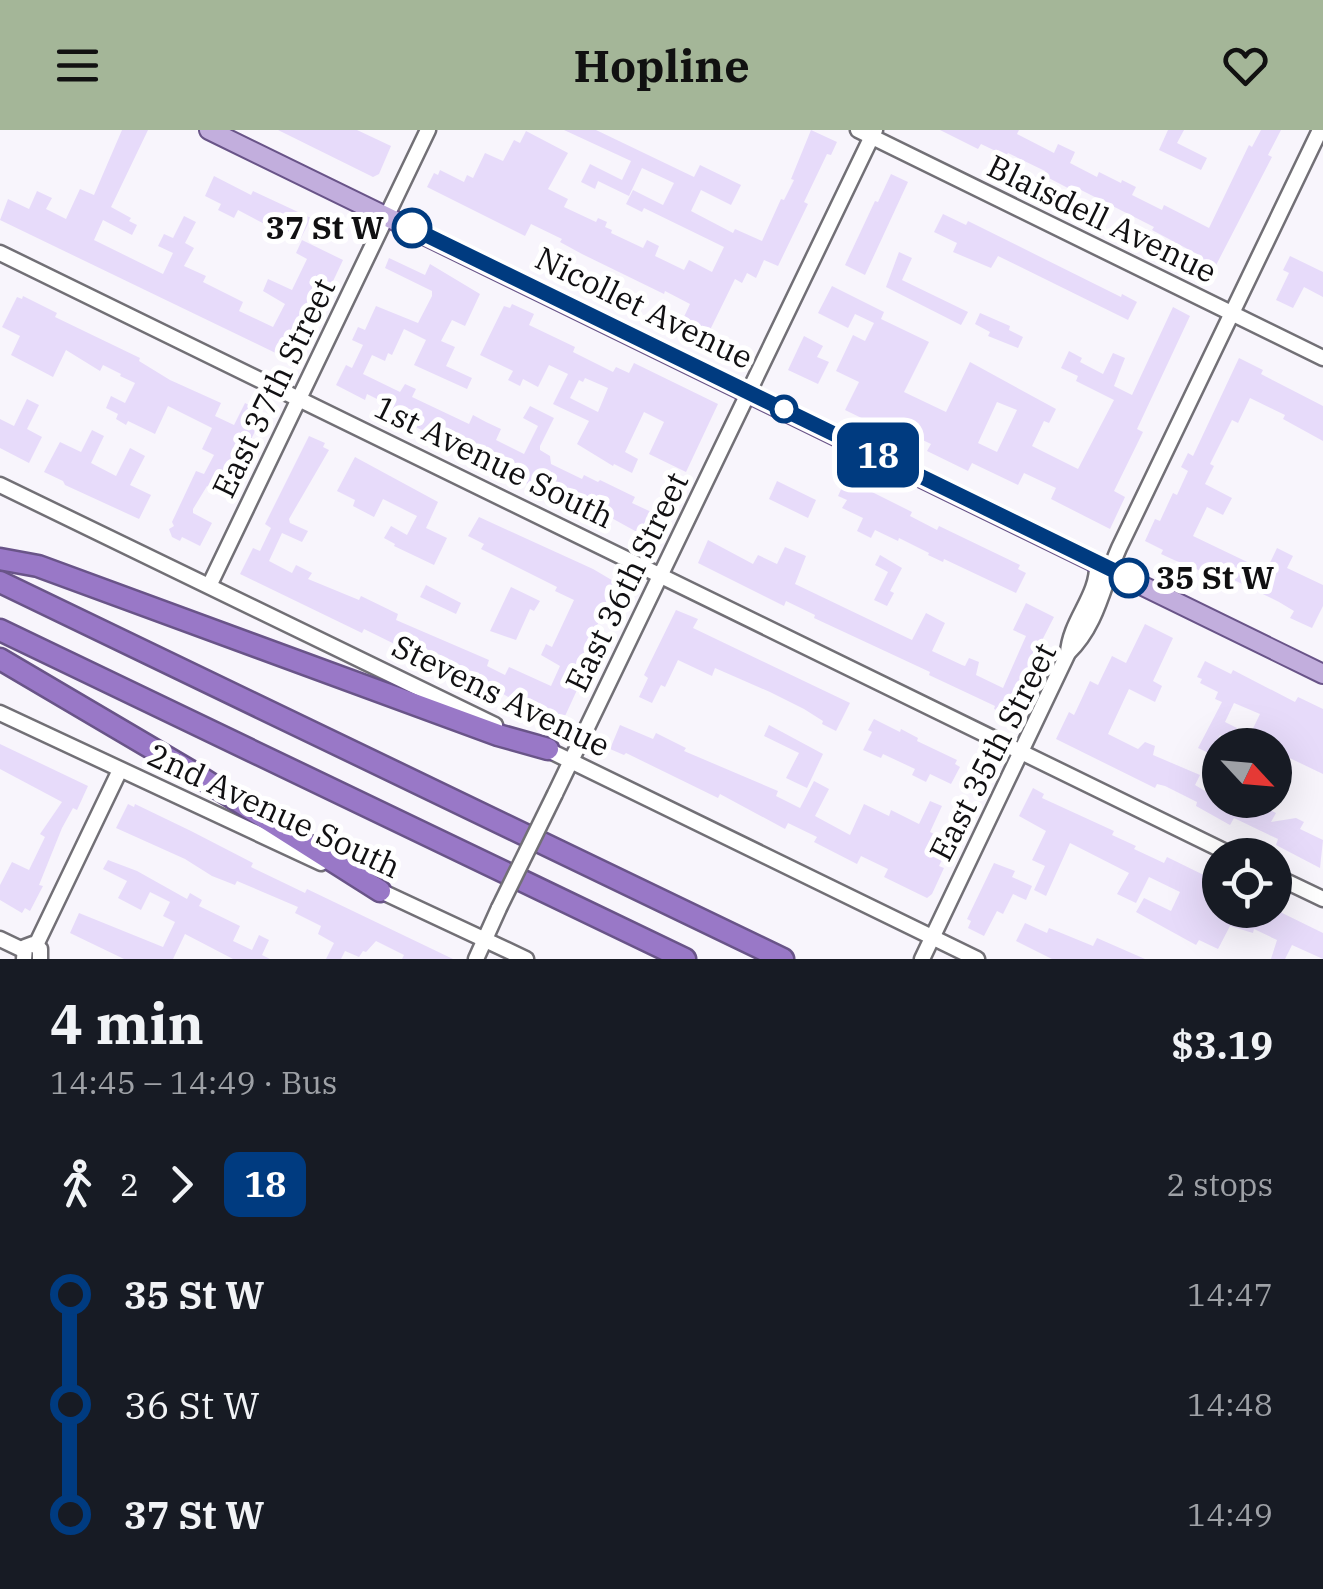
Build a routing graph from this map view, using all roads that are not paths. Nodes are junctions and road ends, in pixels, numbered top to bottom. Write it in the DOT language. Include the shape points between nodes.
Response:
graph roads {
  1 [pos="208,130"];
  2 [pos="428,130"];
  3 [pos="858,130"];
  4 [pos="1320,130"];
  5 [pos="874,133"];
  6 [pos="387,216"];
  7 [pos="0,254"];
  8 [pos="1231,312"];
  9 [pos="1323,358"];
  10 [pos="749,392"];
  11 [pos="300,398"];
  12 [pos="0,485"];
  13 [pos="0,560"];
  14 [pos="1104,566"];
  15 [pos="661,575"];
  16 [pos="0,582"];
  17 [pos="210,584"];
  18 [pos="0,630"];
  19 [pos="0,659"];
  20 [pos="1323,674"];
  21 [pos="0,712"];
  22 [pos="548,750"];
  23 [pos="1020,754"];
  24 [pos="571,761"];
  25 [pos="120,770"];
  26 [pos="1202,841"];
  27 [pos="1292,884"];
  28 [pos="380,891"];
  29 [pos="1323,899"];
  30 [pos="932,937"];
  31 [pos="0,939"];
  32 [pos="485,939"];
  33 [pos="34,955"];
  34 [pos="476,959"];
  35 [pos="526,959"];
  36 [pos="684,959"];
  37 [pos="784,959"];
  38 [pos="922,959"];
  39 [pos="977,959"];
  1 -- 6 [label="main road, Nicollet Avenue"];
  2 -- 6 [label="street, East 37th Street"];
  3 -- 5 [label="street, Blaisdell Avenue"];
  4 -- 8 [label="street, East 35th Street"];
  5 -- 8 [label="street, Blaisdell Avenue"];
  5 -- 10 [label="street, East 36th Street"];
  6 -- 10 [label="main road, Nicollet Avenue"];
  6 -- 11 [label="street, East 37th Street"];
  7 -- 11 [label="street, 1st Avenue South"];
  8 -- 9 [label="street, Blaisdell Avenue"];
  8 -- 14 [label="street, East 35th Street"];
  10 -- 14 [label="main road, Nicollet Avenue"];
  10 -- 15 [label="street, East 36th Street"];
  11 -- 15 [label="street, 1st Avenue South"];
  11 -- 17 [label="street, East 37th Street"];
  12 -- 17 [label="street, Stevens Avenue"];
  13 -- 22 [label="highway" via="38,566"];
  14 -- 20 [label="main road, Nicollet Avenue"];
  14 -- 23 [label="street, East 35th Street" via="1106,590"];
  15 -- 23 [label="street, 1st Avenue South"];
  15 -- 24 [label="street, East 36th Street"];
  16 -- 37 [label="highway"];
  17 -- 22 [label="street, Stevens Avenue"];
  18 -- 36 [label="highway"];
  19 -- 28 [label="highway"];
  21 -- 25 [label="street, 2nd Avenue South"];
  22 -- 24 [label="street, Stevens Avenue"];
  23 -- 26 [label="street, 1st Avenue South"];
  23 -- 30 [label="street, East 35th Street"];
  24 -- 30 [label="street, Stevens Avenue"];
  24 -- 32 [label="street, East 36th Street, bridge"];
  25 -- 28 [label="street, 2nd Avenue South"];
  25 -- 33 [label="street"];
  27 -- 29 [label="street"];
  28 -- 32 [label="street, 2nd Avenue South"];
  30 -- 38 [label="street, East 35th Street"];
  30 -- 39 [label="street, Stevens Avenue"];
  31 -- 33 [label="street"];
  32 -- 34 [label="street, East 36th Street"];
  32 -- 35 [label="street, 2nd Avenue South"];
}
